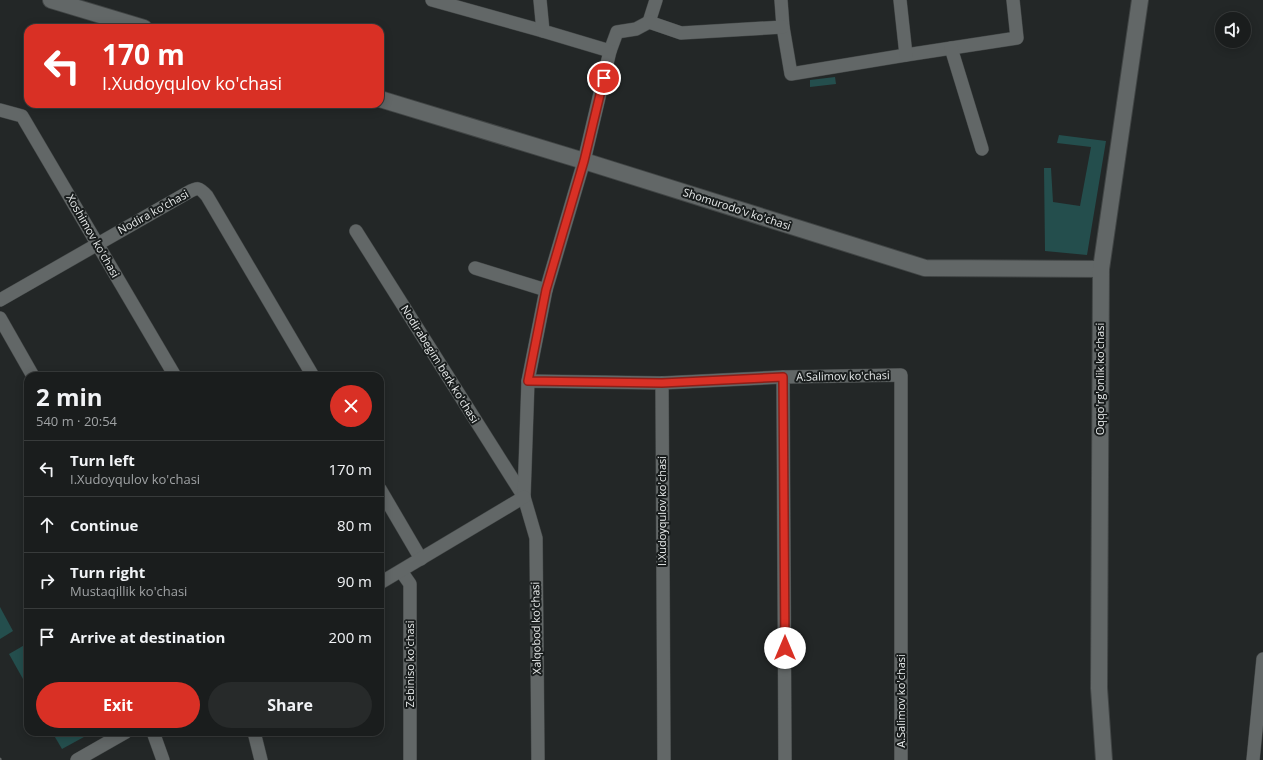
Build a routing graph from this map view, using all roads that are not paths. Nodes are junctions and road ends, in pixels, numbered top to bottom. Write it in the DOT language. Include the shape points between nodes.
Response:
graph roads {
  1 [pos="432,0"];
  2 [pos="540,0"];
  3 [pos="656,0"];
  4 [pos="781,0"];
  5 [pos="900,0"];
  6 [pos="1013,0"];
  7 [pos="1140,0"];
  8 [pos="57,1"];
  9 [pos="648,22"];
  10 [pos="131,24"];
  11 [pos="783,27"];
  12 [pos="543,31"];
  13 [pos="952,48"];
  14 [pos="610,51"];
  15 [pos="906,54"];
  16 [pos="384,100"];
  17 [pos="0,110"];
  18 [pos="982,149"];
  19 [pos="584,161"];
  20 [pos="356,231"];
  21 [pos="98,243"];
  22 [pos="475,268"];
  23 [pos="1101,269"];
  24 [pos="546,290"];
  25 [pos="0,300"];
  26 [pos="0,318"];
  27 [pos="31,372"];
  28 [pos="173,372"];
  29 [pos="311,372"];
  30 [pos="783,377"];
  31 [pos="528,381"];
  32 [pos="662,383"];
  33 [pos="384,496"];
  34 [pos="524,497"];
  35 [pos="421,559"];
  36 [pos="401,570"];
  37 [pos="384,581"];
  38 [pos="1263,659"];
  39 [pos="119,736"];
  40 [pos="154,736"];
  41 [pos="255,736"];
  42 [pos="77,760"];
  43 [pos="163,760"];
  44 [pos="261,760"];
  45 [pos="410,760"];
  46 [pos="538,760"];
  47 [pos="664,760"];
  48 [pos="785,760"];
  49 [pos="901,760"];
  50 [pos="1104,760"];
  51 [pos="1253,760"];
  1 -- 12 [label="street"];
  2 -- 12 [label="street"];
  3 -- 9 [label="street"];
  4 -- 11 [label="street"];
  5 -- 15 [label="street"];
  6 -- 13 [label="street" via="1017,38"];
  7 -- 23 [label="street, Oqqo'rg'onlik ko'chasi"];
  8 -- 10 [label="street"];
  9 -- 11 [label="street" via="682,33"];
  9 -- 14 [label="street" via="636,29 617,32"];
  11 -- 15 [label="street" via="791,74"];
  12 -- 14 [label="street"];
  13 -- 15 [label="street"];
  13 -- 18 [label="street"];
  14 -- 19 [label="street"];
  16 -- 19 [label="street, Shomurodo'v ko'chasi"];
  17 -- 21 [label="street, Xoshimov ko'chasi" via="22,116"];
  19 -- 23 [label="street, Shomurodo'v ko'chasi" via="925,268"];
  19 -- 24 [label="street"];
  20 -- 34 [label="street, Nodirabegim berk ko'chasi"];
  21 -- 25 [label="street, Nodira ko'chasi"];
  21 -- 28 [label="street, Xoshimov ko'chasi"];
  21 -- 29 [label="street, Nodira ko'chasi" via="195,188 200,189 207,196"];
  22 -- 24 [label="street"];
  23 -- 50 [label="street, Oqqo'rg'onlik ko'chasi" via="1099,688"];
  24 -- 31 [label="street"];
  26 -- 27 [label="street"];
  30 -- 32 [label="street"];
  30 -- 48 [label="street, A.Salimov ko'chasi"];
  30 -- 49 [label="street, A.Salimov ko'chasi" via="901,375"];
  31 -- 32 [label="street"];
  31 -- 34 [label="street"];
  32 -- 47 [label="street, I.Xudoyqulov ko'chasi"];
  33 -- 35 [label="street"];
  34 -- 35 [label="street"];
  34 -- 46 [label="street, Xalqobod ko'chasi" via="536,538"];
  35 -- 36 [label="street"];
  36 -- 37 [label="street"];
  36 -- 45 [label="street, Zebiniso ko'chasi" via="410,584"];
  38 -- 51 [label="street"];
  39 -- 42 [label="street"];
  40 -- 43 [label="street"];
  41 -- 44 [label="street"];
}
